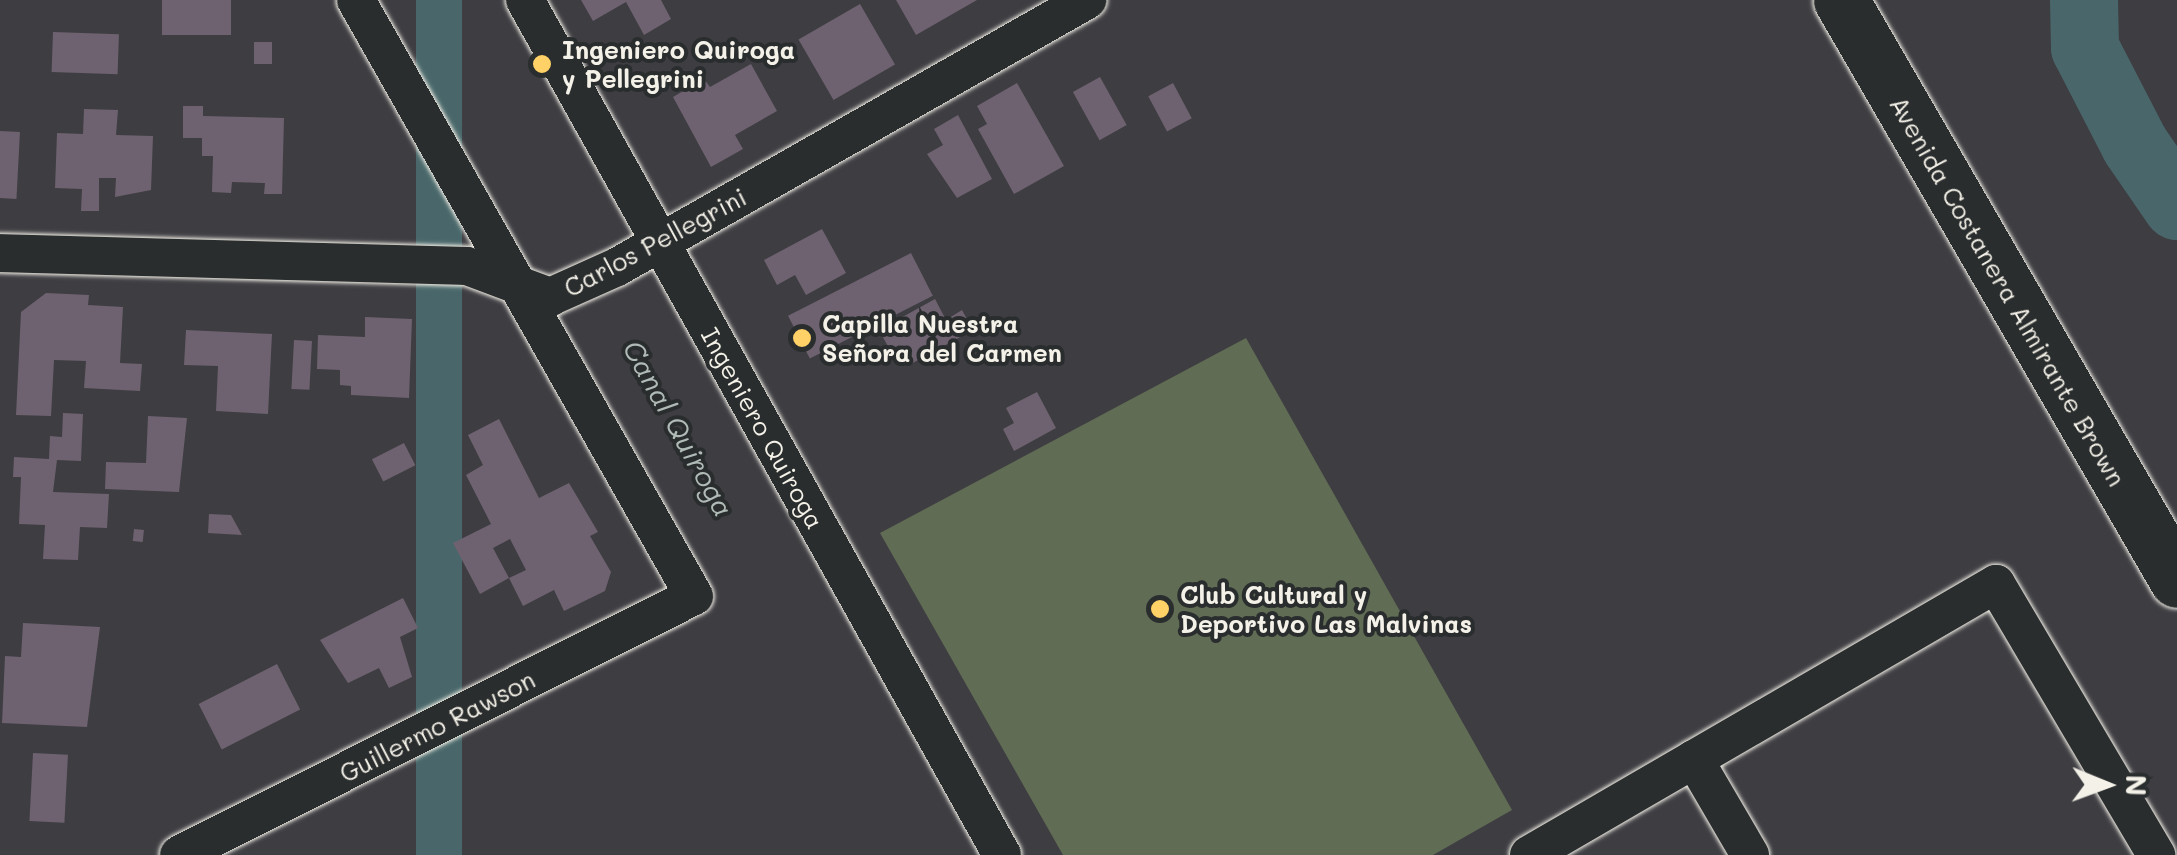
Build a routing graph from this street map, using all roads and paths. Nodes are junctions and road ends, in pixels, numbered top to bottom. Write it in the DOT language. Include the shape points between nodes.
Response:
graph roads {
  1 [pos="356,0"];
  2 [pos="525,0"];
  3 [pos="1087,0"];
  4 [pos="1841,0"];
  5 [pos="660,242"];
  6 [pos="0,253"];
  7 [pos="518,285"];
  8 [pos="2177,580"];
  9 [pos="1694,759"];
  10 [pos="179,855"];
  11 [pos="1002,855"];
  12 [pos="1529,855"];
  13 [pos="1750,855"];
  14 [pos="2156,855"];
  1 -- 7 [label="street"];
  2 -- 5 [label="street, Ingeniero Quiroga"];
  3 -- 5 [label="street, Carlos Pellegrini"];
  4 -- 8 [label="main road, Avenida Costanera Almirante Brown"];
  5 -- 7 [label="street, Carlos Pellegrini" via="550,298"];
  5 -- 11 [label="street, Ingeniero Quiroga"];
  6 -- 7 [label="street, Carlos Pellegrini" via="468,266"];
  7 -- 10 [label="street, Guillermo Rawson" via="694,596"];
  9 -- 12 [label="street"];
  9 -- 13 [label="street"];
  9 -- 14 [label="street" via="1996,584"];
}
